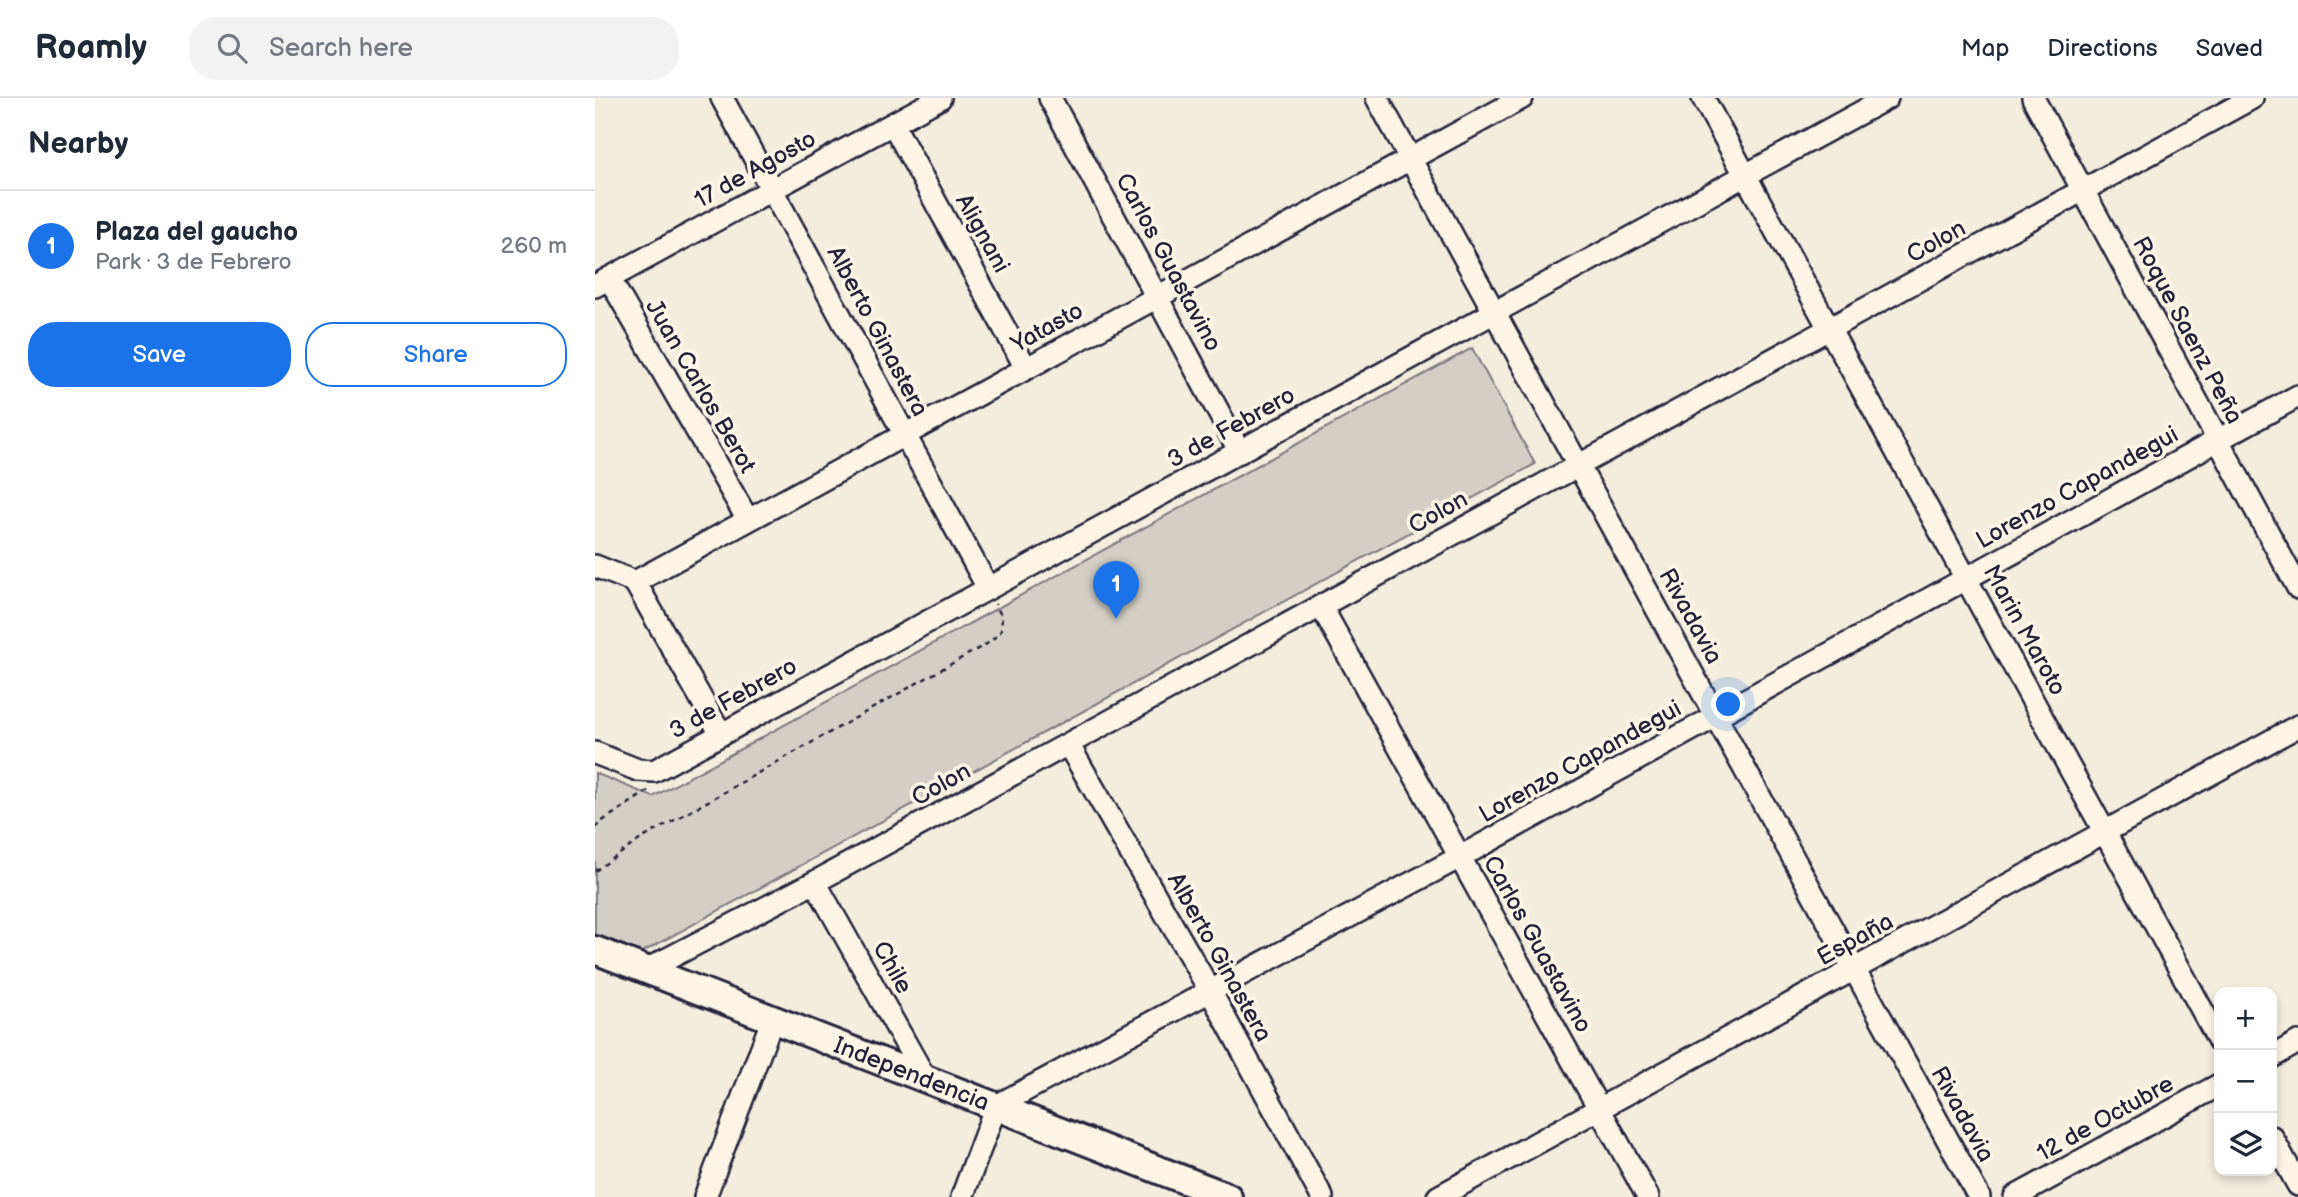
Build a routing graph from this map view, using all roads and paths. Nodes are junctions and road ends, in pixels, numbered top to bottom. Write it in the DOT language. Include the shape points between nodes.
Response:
graph roads {
  1 [pos="722,98"];
  2 [pos="940,98"];
  3 [pos="1050,98"];
  4 [pos="1377,98"];
  5 [pos="1522,98"];
  6 [pos="1703,98"];
  7 [pos="1887,98"];
  8 [pos="2033,98"];
  9 [pos="2252,98"];
  10 [pos="893,124"];
  11 [pos="1410,159"];
  12 [pos="1745,175"];
  13 [pos="772,190"];
  14 [pos="2083,190"];
  15 [pos="602,282"];
  16 [pos="1159,296"];
  17 [pos="1494,312"];
  18 [pos="1829,329"];
  19 [pos="1026,368"];
  20 [pos="2298,396"];
  21 [pos="905,435"];
  22 [pos="2218,440"];
  23 [pos="1240,452"];
  24 [pos="1578,466"];
  25 [pos="748,520"];
  26 [pos="595,566"];
  27 [pos="1966,578"];
  28 [pos="635,582"];
  29 [pos="988,588"];
  30 [pos="2298,588"];
  31 [pos="1321,606"];
  32 [pos="1716,716"];
  33 [pos="2298,726"];
  34 [pos="720,734"];
  35 [pos="1068,744"];
  36 [pos="595,753"];
  37 [pos="654,771"];
  38 [pos="595,828"];
  39 [pos="2105,832"];
  40 [pos="1460,857"];
  41 [pos="595,871"];
  42 [pos="815,882"];
  43 [pos="595,950"];
  44 [pos="648,969"];
  45 [pos="1854,969"];
  46 [pos="1209,989"];
  47 [pos="773,1018"];
  48 [pos="2214,1032"];
  49 [pos="2298,1042"];
  50 [pos="2277,1053"];
  51 [pos="925,1078"];
  52 [pos="2214,1088"];
  53 [pos="996,1106"];
  54 [pos="1599,1108"];
  55 [pos="2277,1146"];
  56 [pos="2298,1185"];
  57 [pos="1220,1196"];
  58 [pos="705,1197"];
  59 [pos="962,1197"];
  60 [pos="1322,1197"];
  61 [pos="1438,1197"];
  62 [pos="1648,1197"];
  63 [pos="1979,1197"];
  64 [pos="2015,1197"];
  1 -- 13 [label="street, Alberto Ginastera"];
  2 -- 10 [label="street, 17 de Agosto"];
  3 -- 16 [label="street, Carlos Guastavino"];
  4 -- 11 [label="street, Rivadavia"];
  5 -- 11 [label="street, Yatasto"];
  6 -- 12 [label="street, Marin Maroto"];
  7 -- 12 [label="street, 3 de Febrero"];
  8 -- 14 [label="street, Roque Saenz Peña"];
  9 -- 14 [label="street, Colon"];
  10 -- 13 [label="street, 17 de Agosto"];
  10 -- 19 [label="street, Alignani"];
  11 -- 16 [label="street, Yatasto"];
  11 -- 17 [label="street, Rivadavia"];
  12 -- 17 [label="street, 3 de Febrero"];
  12 -- 18 [label="street, Marin Maroto"];
  13 -- 15 [label="street, 17 de Agosto"];
  13 -- 21 [label="street, Alberto Ginastera"];
  14 -- 18 [label="street, Colon"];
  14 -- 22 [label="street, Roque Saenz Peña"];
  15 -- 25 [label="street, Juan Carlos Berot"];
  16 -- 19 [label="street, Yatasto"];
  16 -- 23 [label="street, Carlos Guastavino"];
  17 -- 23 [label="street, 3 de Febrero"];
  17 -- 24 [label="street, Rivadavia"];
  18 -- 24 [label="street, Colon"];
  18 -- 27 [label="street, Marin Maroto"];
  19 -- 21 [label="street, Yatasto"];
  20 -- 22 [label="street, Lorenzo Capandegui"];
  21 -- 25 [label="street, Yatasto"];
  21 -- 29 [label="street, Alberto Ginastera"];
  22 -- 27 [label="street, Lorenzo Capandegui"];
  22 -- 30 [label="street, Roque Saenz Peña"];
  23 -- 29 [label="street, 3 de Febrero"];
  24 -- 31 [label="street, Colon"];
  24 -- 32 [label="street, Rivadavia"];
  25 -- 28 [label="street, Yatasto"];
  26 -- 28 [label="street"];
  27 -- 32 [label="street, Lorenzo Capandegui"];
  27 -- 39 [label="street, Marin Maroto"];
  28 -- 34 [label="street"];
  29 -- 34 [label="street, 3 de Febrero"];
  29 -- 41 [label="path" via="1002,617 1001,631 990,642 641,839"];
  31 -- 35 [label="street, Colon"];
  31 -- 40 [label="street, Carlos Guastavino"];
  32 -- 40 [label="street, Lorenzo Capandegui"];
  32 -- 45 [label="street, Rivadavia"];
  33 -- 39 [label="street, España"];
  34 -- 37 [label="street, 3 de Febrero"];
  35 -- 42 [label="street, Colon"];
  35 -- 46 [label="street, Alberto Ginastera"];
  36 -- 37 [label="street, 3 de Febrero" via="638,770"];
  37 -- 38 [label="path" via="656,787"];
  39 -- 45 [label="street, España"];
  39 -- 48 [label="street, Marin Maroto"];
  40 -- 46 [label="street, Lorenzo Capandegui"];
  40 -- 54 [label="street, Carlos Guastavino"];
  42 -- 44 [label="street, Colon"];
  42 -- 51 [label="street, Chile"];
  43 -- 44 [label="main road, Independencia"];
  44 -- 47 [label="main road, Independencia"];
  45 -- 54 [label="street, España"];
  45 -- 63 [label="street, Rivadavia"];
  46 -- 53 [label="street, Lorenzo Capandegui"];
  46 -- 60 [label="street, Alberto Ginastera"];
  47 -- 51 [label="main road, Independencia"];
  47 -- 58 [label="street"];
  49 -- 50 [label="street"];
  51 -- 53 [label="main road, Independencia"];
  52 -- 64 [label="street, 12 de Octubre"];
  53 -- 57 [label="main road, Independencia"];
  53 -- 59 [label="street"];
  54 -- 61 [label="street, España"];
  54 -- 62 [label="street, Carlos Guastavino"];
  55 -- 56 [label="street"];
}
